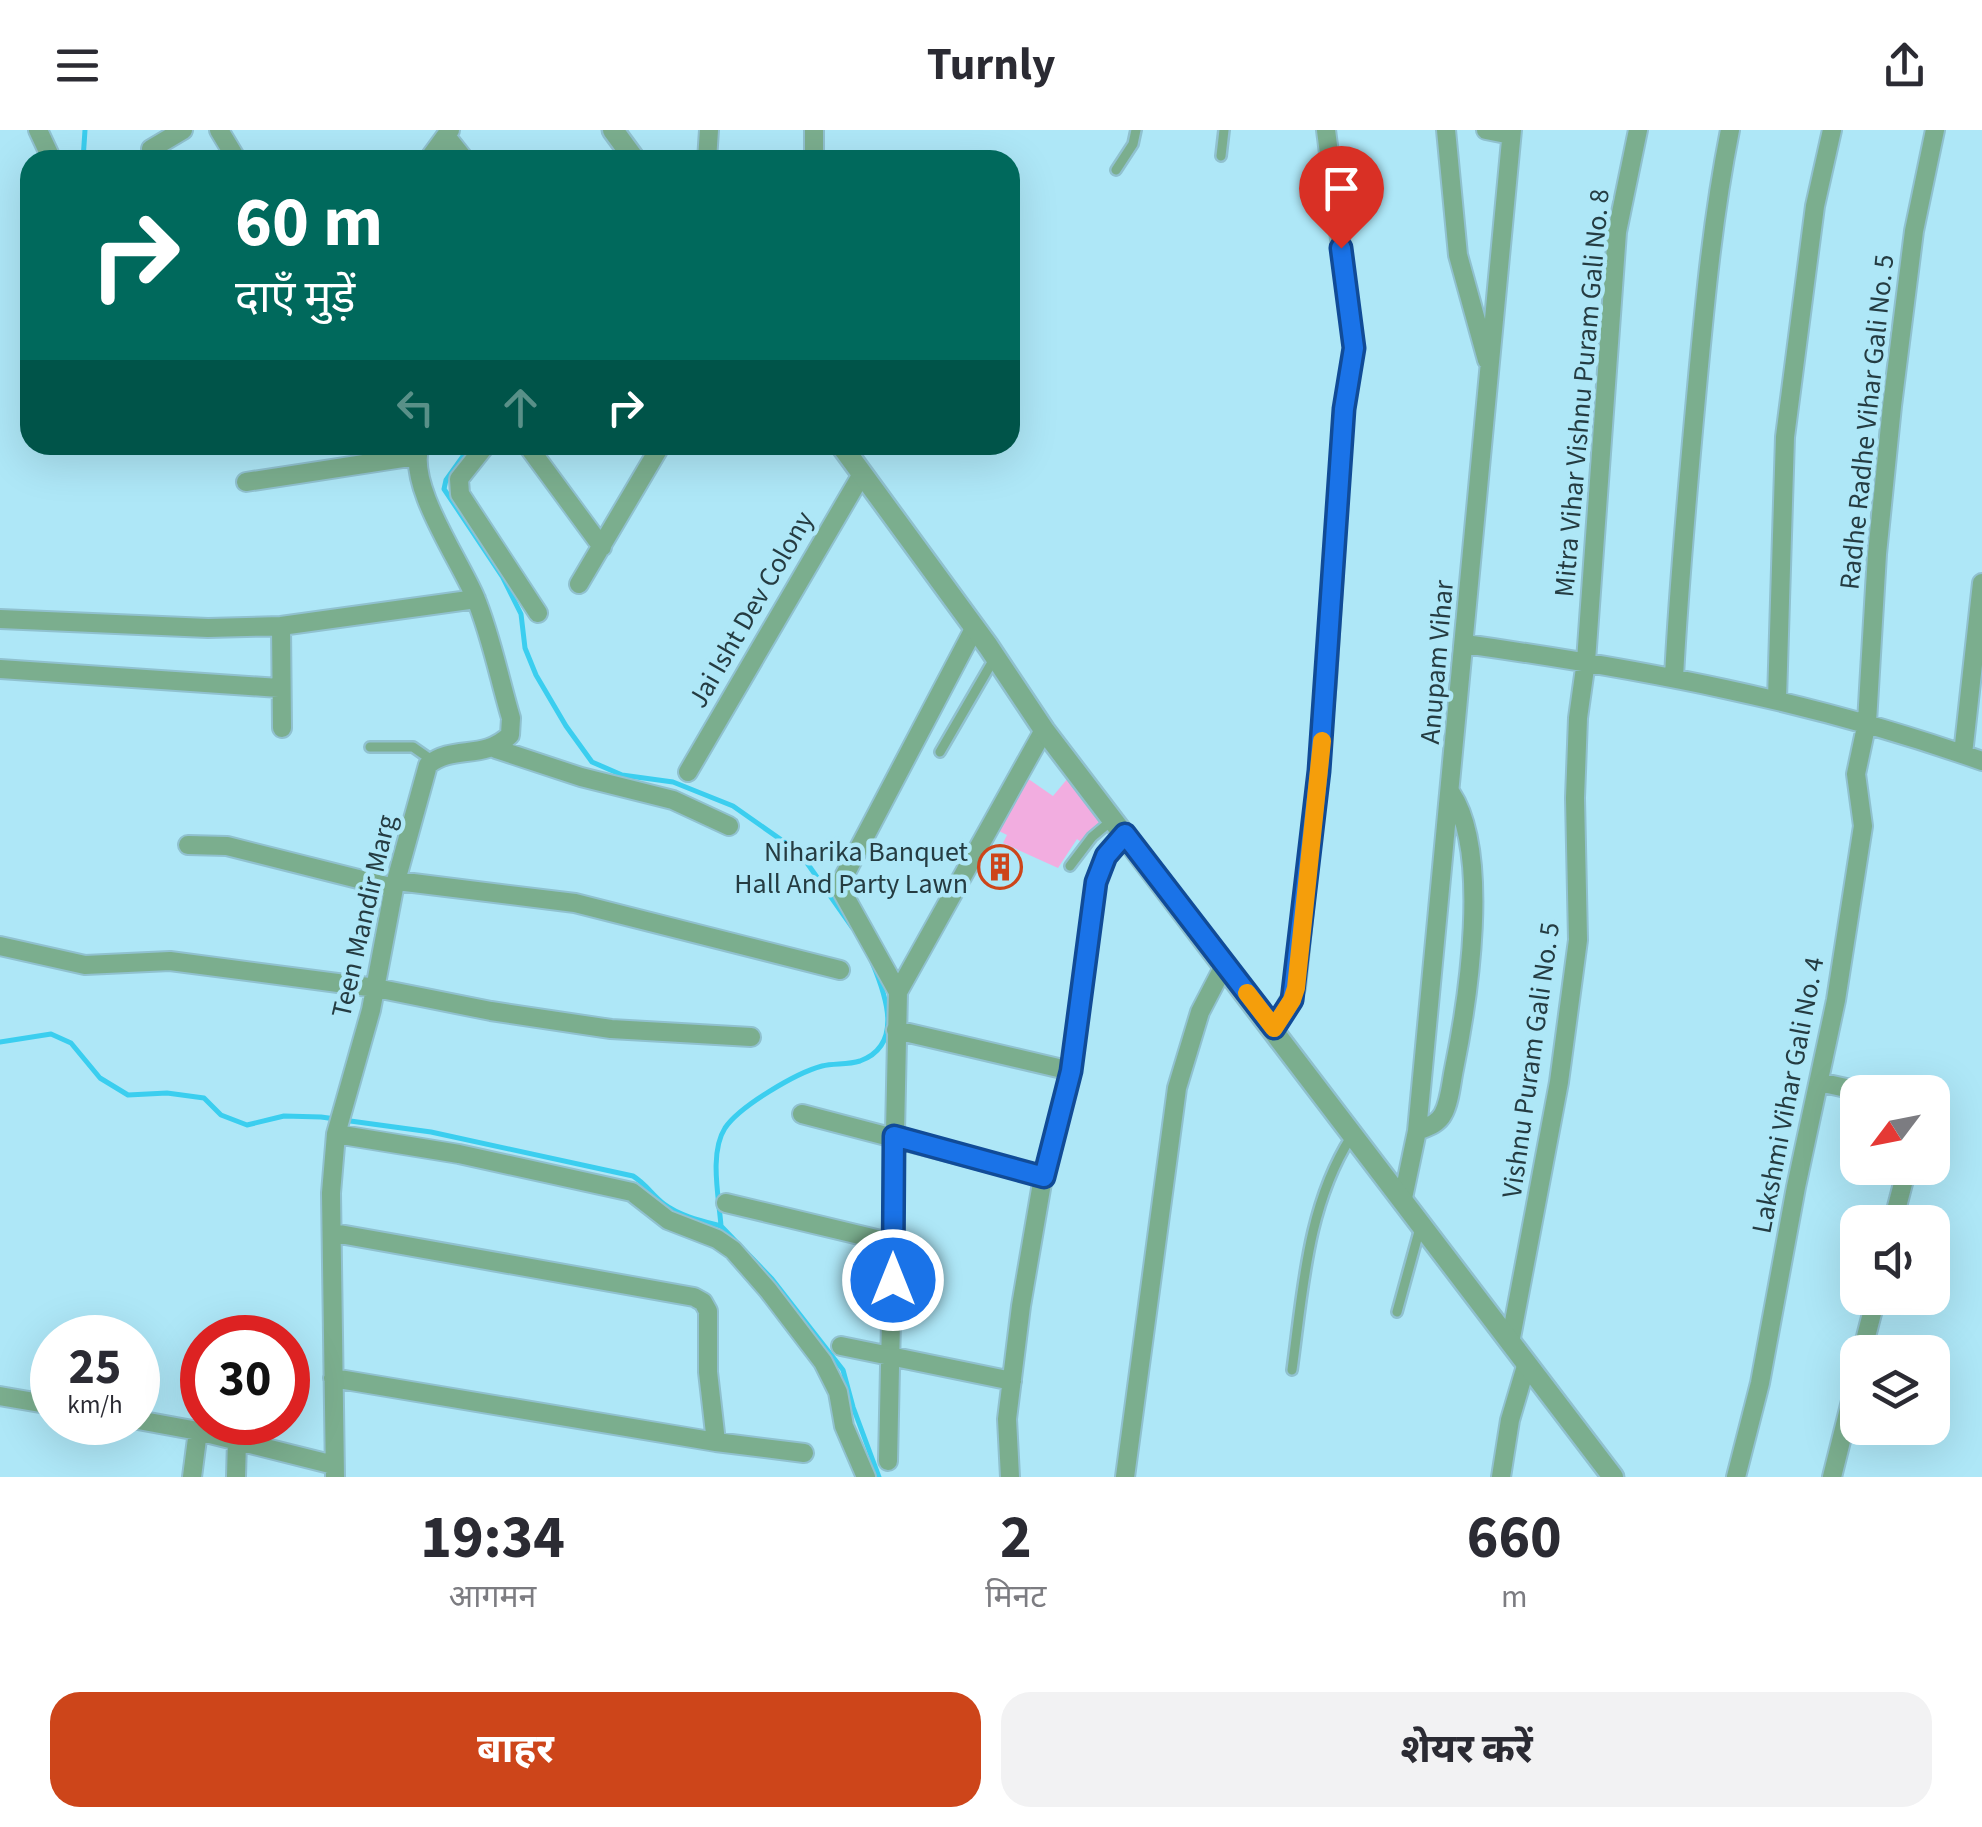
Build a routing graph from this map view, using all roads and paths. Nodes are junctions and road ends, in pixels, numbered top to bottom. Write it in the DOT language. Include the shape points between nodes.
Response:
graph roads {
  1 [pos="183,130"];
  2 [pos="612,130"];
  3 [pos="1136,130"];
  4 [pos="1224,130"];
  5 [pos="1326,130"];
  6 [pos="1446,130"];
  7 [pos="1486,130"];
  8 [pos="1638,130"];
  9 [pos="1730,130"];
  10 [pos="1832,130"];
  11 [pos="1935,130"];
  12 [pos="1512,132"];
  13 [pos="151,149"];
  14 [pos="627,150"];
  15 [pos="1221,156"];
  16 [pos="1116,170"];
  17 [pos="1490,370"];
  18 [pos="391,455"];
  19 [pos="419,455"];
  20 [pos="478,455"];
  21 [pos="534,455"];
  22 [pos="655,455"];
  23 [pos="848,455"];
  24 [pos="862,474"];
  25 [pos="246,482"];
  26 [pos="602,547"];
  27 [pos="1982,582"];
  28 [pos="579,584"];
  29 [pos="476,599"];
  30 [pos="538,614"];
  31 [pos="0,619"];
  32 [pos="281,626"];
  33 [pos="975,627"];
  34 [pos="1465,644"];
  35 [pos="996,657"];
  36 [pos="1586,662"];
  37 [pos="0,668"];
  38 [pos="1674,676"];
  39 [pos="280,688"];
  40 [pos="1777,699"];
  41 [pos="1867,722"];
  42 [pos="282,728"];
  43 [pos="1044,730"];
  44 [pos="370,748"];
  45 [pos="496,748"];
  46 [pos="940,752"];
  47 [pos="1963,754"];
  48 [pos="433,760"];
  49 [pos="1982,761"];
  50 [pos="688,772"];
  51 [pos="1451,793"];
  52 [pos="728,826"];
  53 [pos="1119,827"];
  54 [pos="188,845"];
  55 [pos="1070,866"];
  56 [pos="396,884"];
  57 [pos="0,946"];
  58 [pos="1225,964"];
  59 [pos="840,970"];
  60 [pos="376,988"];
  61 [pos="898,992"];
  62 [pos="1274,1028"];
  63 [pos="896,1030"];
  64 [pos="751,1037"];
  65 [pos="1071,1071"];
  66 [pos="1819,1082"];
  67 [pos="1840,1087"];
  68 [pos="802,1114"];
  69 [pos="339,1126"];
  70 [pos="1417,1132"];
  71 [pos="1353,1133"];
  72 [pos="894,1136"];
  73 [pos="1044,1177"];
  74 [pos="1403,1198"];
  75 [pos="726,1203"];
  76 [pos="1422,1224"];
  77 [pos="334,1233"];
  78 [pos="893,1243"];
  79 [pos="1397,1312"];
  80 [pos="1510,1343"];
  81 [pos="841,1346"];
  82 [pos="891,1356"];
  83 [pos="1526,1366"];
  84 [pos="1292,1370"];
  85 [pos="333,1378"];
  86 [pos="1012,1381"];
  87 [pos="0,1396"];
  88 [pos="30,1401"];
  89 [pos="716,1442"];
  90 [pos="202,1445"];
  91 [pos="237,1445"];
  92 [pos="253,1445"];
  93 [pos="1840,1445"];
  94 [pos="804,1453"];
  95 [pos="888,1461"];
  96 [pos="334,1471"];
  97 [pos="192,1477"];
  98 [pos="236,1477"];
  99 [pos="866,1477"];
  100 [pos="1010,1477"];
  101 [pos="1125,1477"];
  102 [pos="1500,1477"];
  103 [pos="1613,1477"];
  104 [pos="1736,1477"];
  105 [pos="1832,1477"];
  1 -- 13 [label="street"];
  2 -- 14 [label="street"];
  3 -- 16 [label="lane"];
  4 -- 15 [label="lane"];
  5 -- 62 [label="street" via="1354,348 1296,988"];
  6 -- 17 [label="street" via="1458,255"];
  7 -- 12 [label="street"];
  8 -- 36 [label="street, Mitra Vihar Vishnu Puram Gali No. 8" via="1617,232"];
  9 -- 38 [label="street" via="1702,332"];
  10 -- 40 [label="street" via="1815,206 1785,436"];
  11 -- 41 [label="street, Radhe Radhe Vihar Gali No. 5" via="1914,231 1892,406"];
  12 -- 17 [label="street, Anupam Vihar"];
  17 -- 34 [label="street, Anupam Vihar"];
  18 -- 25 [label="street"];
  19 -- 29 [label="street" via="424,491"];
  20 -- 30 [label="street" via="460,479 460,494"];
  21 -- 26 [label="street"];
  22 -- 26 [label="street"];
  23 -- 24 [label="street"];
  24 -- 33 [label="street"];
  24 -- 50 [label="street, Jai Isht Dev Colony"];
  26 -- 28 [label="street"];
  27 -- 47 [label="street"];
  29 -- 32 [label="street"];
  29 -- 45 [label="street" via="511,718 510,736"];
  31 -- 32 [label="street"];
  32 -- 39 [label="street"];
  33 -- 35 [label="street"];
  33 -- 61 [label="street" via="839,886"];
  34 -- 36 [label="street"];
  34 -- 51 [label="street, Anupam Vihar"];
  35 -- 43 [label="street"];
  35 -- 46 [label="lane"];
  36 -- 38 [label="street"];
  36 -- 80 [label="street, Vishnu Puram Gali No. 5" via="1575,798 1578,940 1560,1082"];
  37 -- 39 [label="street"];
  38 -- 40 [label="street"];
  39 -- 42 [label="street"];
  40 -- 41 [label="street"];
  41 -- 47 [label="street"];
  41 -- 66 [label="street, Lakshmi Vihar Gali No. 4" via="1856,774 1862,826"];
  43 -- 53 [label="street"];
  43 -- 61 [label="street"];
  44 -- 48 [label="lane" via="413,747"];
  45 -- 48 [label="street"];
  45 -- 52 [label="street" via="673,800"];
  47 -- 49 [label="street"];
  48 -- 56 [label="street, Teen Mandir Marg"];
  51 -- 70 [label="street, Anupam Vihar"];
  51 -- 70 [label="street" via="1465,819 1472,936 1444,1112"];
  53 -- 55 [label="lane" via="1092,837"];
  53 -- 58 [label="street"];
  53 -- 65 [label="street" via="1096,882"];
  54 -- 56 [label="street" via="226,846"];
  56 -- 59 [label="street" via="575,902"];
  56 -- 60 [label="street, Teen Mandir Marg"];
  57 -- 60 [label="street" via="85,965 170,961"];
  58 -- 62 [label="street"];
  58 -- 101 [label="street" via="1200,1012 1176,1088"];
  60 -- 64 [label="street" via="611,1029"];
  60 -- 69 [label="street, Teen Mandir Marg"];
  61 -- 63 [label="street"];
  62 -- 71 [label="street"];
  63 -- 65 [label="street"];
  63 -- 72 [label="street"];
  65 -- 73 [label="street"];
  66 -- 67 [label="street"];
  66 -- 104 [label="street, Lakshmi Vihar Gali No. 4"];
  68 -- 72 [label="street"];
  69 -- 77 [label="street, Teen Mandir Marg"];
  69 -- 99 [label="street" via="632,1192 668,1220 717,1239 768,1290 823,1362"];
  70 -- 74 [label="street, Anupam Vihar"];
  71 -- 74 [label="street"];
  71 -- 84 [label="lane" via="1318,1205"];
  72 -- 73 [label="street"];
  72 -- 78 [label="street"];
  73 -- 86 [label="street"];
  74 -- 76 [label="street"];
  75 -- 78 [label="street"];
  76 -- 79 [label="lane"];
  76 -- 80 [label="street"];
  77 -- 85 [label="street, Teen Mandir Marg"];
  77 -- 89 [label="street" via="703,1302"];
  78 -- 82 [label="street"];
  80 -- 83 [label="street"];
  81 -- 82 [label="street"];
  82 -- 86 [label="street"];
  82 -- 95 [label="street"];
  83 -- 102 [label="street"];
  83 -- 103 [label="street"];
  85 -- 89 [label="street"];
  85 -- 96 [label="street, Teen Mandir Marg"];
  86 -- 100 [label="street"];
  87 -- 88 [label="street"];
  89 -- 94 [label="street"];
  90 -- 97 [label="street"];
  91 -- 98 [label="street"];
  92 -- 96 [label="street"];
  93 -- 105 [label="street"];
}
